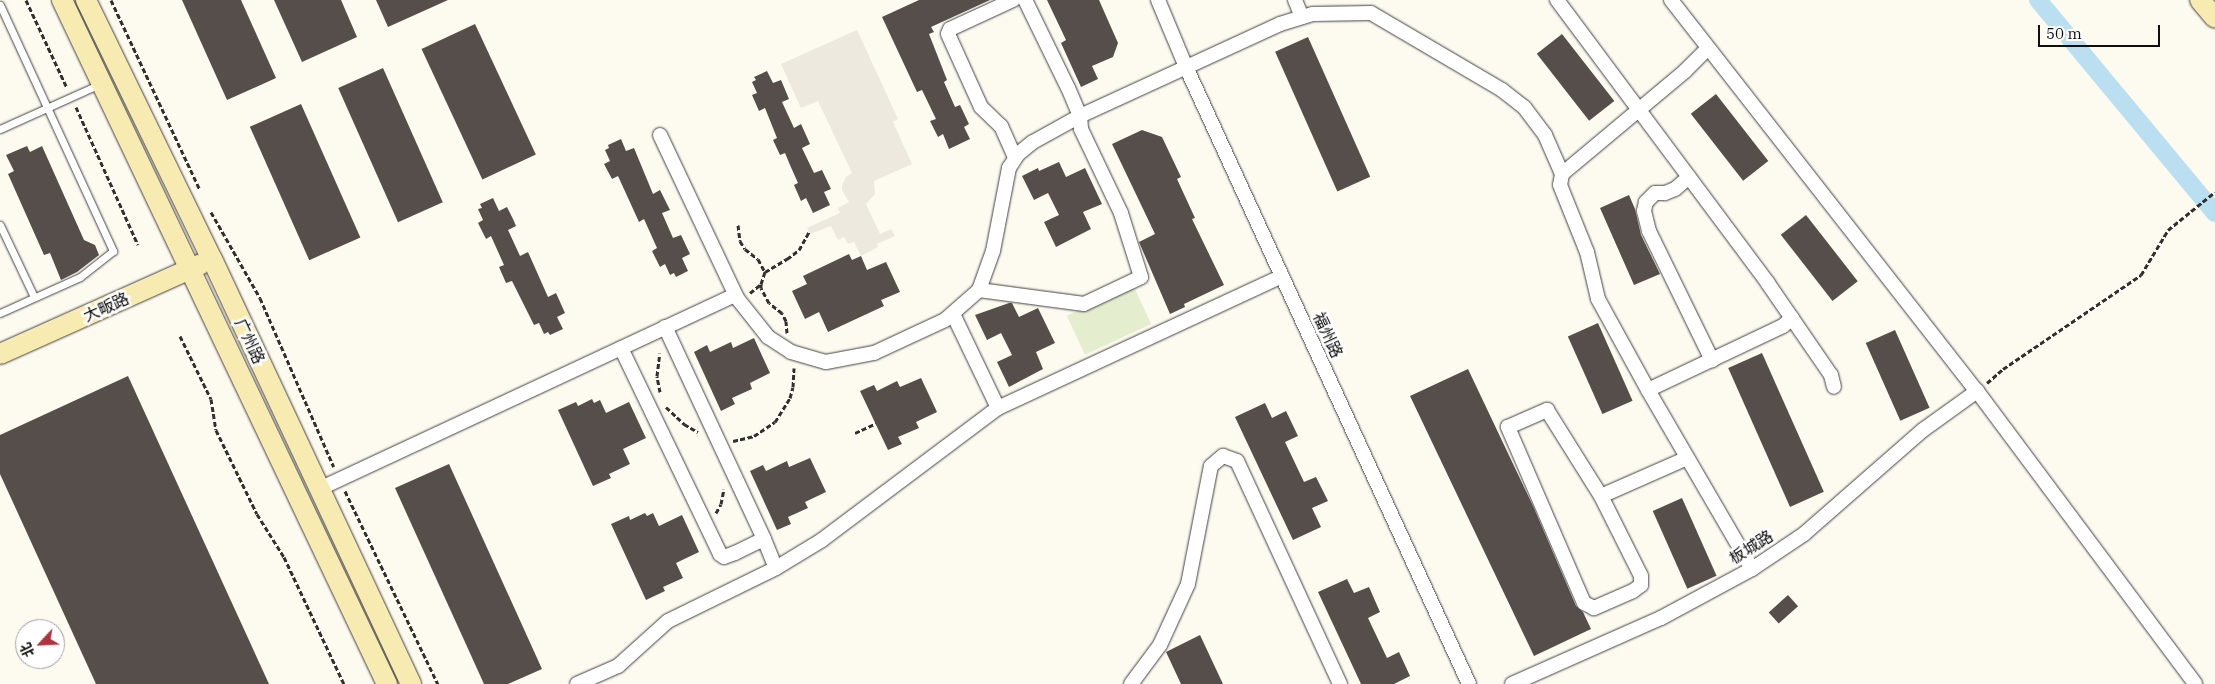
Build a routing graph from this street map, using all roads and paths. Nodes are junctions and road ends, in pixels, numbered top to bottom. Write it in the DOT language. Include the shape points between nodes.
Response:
graph roads {
  1 [pos="26,0"];
  2 [pos="62,0"];
  3 [pos="86,0"];
  4 [pos="111,0"];
  5 [pos="1013,0"];
  6 [pos="1025,0"];
  7 [pos="1158,0"];
  8 [pos="1295,0"];
  9 [pos="1366,0"];
  10 [pos="1558,0"];
  11 [pos="1671,0"];
  12 [pos="2200,0"];
  13 [pos="0,5"];
  14 [pos="1371,13"];
  15 [pos="1302,17"];
  16 [pos="2215,18"];
  17 [pos="1707,48"];
  18 [pos="1186,67"];
  19 [pos="100,84"];
  20 [pos="71,97"];
  21 [pos="47,108"];
  22 [pos="1639,109"];
  23 [pos="1080,116"];
  24 [pos="0,129"];
  25 [pos="660,135"];
  26 [pos="1016,158"];
  27 [pos="1562,174"];
  28 [pos="1689,177"];
  29 [pos="201,192"];
  30 [pos="2215,192"];
  31 [pos="209,209"];
  32 [pos="0,225"];
  33 [pos="738,225"];
  34 [pos="809,232"];
  35 [pos="138,245"];
  36 [pos="212,259"];
  37 [pos="189,269"];
  38 [pos="765,272"];
  39 [pos="1282,276"];
  40 [pos="979,290"];
  41 [pos="735,295"];
  42 [pos="34,297"];
  43 [pos="0,312"];
  44 [pos="953,314"];
  45 [pos="1792,318"];
  46 [pos="666,327"];
  47 [pos="180,336"];
  48 [pos="621,348"];
  49 [pos="791,352"];
  50 [pos="660,353"];
  51 [pos="0,354"];
  52 [pos="1712,360"];
  53 [pos="1834,387"];
  54 [pos="1648,390"];
  55 [pos="1977,391"];
  56 [pos="661,398"];
  57 [pos="663,404"];
  58 [pos="998,408"];
  59 [pos="876,423"];
  60 [pos="855,433"];
  61 [pos="718,440"];
  62 [pos="1687,458"];
  63 [pos="339,479"];
  64 [pos="723,480"];
  65 [pos="318,489"];
  66 [pos="1601,496"];
  67 [pos="705,524"];
  68 [pos="764,539"];
  69 [pos="776,568"];
  70 [pos="1752,569"];
  71 [pos="344,684"];
  72 [pos="387,684"];
  73 [pos="411,684"];
  74 [pos="438,684"];
  75 [pos="577,684"];
  76 [pos="1131,684"];
  77 [pos="1340,684"];
  78 [pos="1469,684"];
  79 [pos="1512,684"];
  80 [pos="2194,684"];
  1 -- 20 [label="path"];
  2 -- 19 [label="main road, 广州路"];
  3 -- 36 [label="main road, 广州路"];
  4 -- 29 [label="path"];
  5 -- 26 [label="street" via="950,29 948,34 981,108 1001,126"];
  6 -- 23 [label="street"];
  7 -- 18 [label="street, 福州路"];
  8 -- 15 [label="street"];
  9 -- 14 [label="street"];
  10 -- 22 [label="street"];
  11 -- 17 [label="street"];
  12 -- 16 [label="main road"];
  13 -- 21 [label="lane"];
  14 -- 15 [label="street"];
  14 -- 27 [label="street" via="1502,90 1524,107 1545,135"];
  15 -- 18 [label="street"];
  17 -- 22 [label="street"];
  17 -- 55 [label="street"];
  18 -- 23 [label="street"];
  18 -- 39 [label="street, 福州路"];
  19 -- 20 [label="lane"];
  19 -- 37 [label="main road, 广州路"];
  20 -- 21 [label="lane"];
  20 -- 35 [label="path"];
  21 -- 24 [label="lane"];
  21 -- 42 [label="lane" via="113,251 80,277"];
  22 -- 27 [label="street"];
  22 -- 28 [label="street"];
  23 -- 26 [label="street" via="1032,142"];
  23 -- 40 [label="street" via="1081,129 1121,213 1140,277 1084,304"];
  25 -- 41 [label="street"];
  26 -- 40 [label="street" via="1009,168 993,250"];
  27 -- 54 [label="street" via="1560,185 1587,252 1598,299"];
  28 -- 45 [label="street"];
  28 -- 52 [label="street" via="1675,189 1655,193 1646,202 1644,211 1649,231"];
  30 -- 55 [label="path" via="2168,230 2141,275 2003,369"];
  31 -- 63 [label="path" via="260,298"];
  32 -- 42 [label="lane"];
  33 -- 38 [label="path" via="740,242 758,259"];
  34 -- 38 [label="path" via="799,250"];
  36 -- 37 [label="main road, 大畈路"];
  36 -- 65 [label="main road, 广州路"];
  37 -- 51 [label="main road, 大畈路"];
  37 -- 72 [label="main road, 广州路"];
  38 -- 49 [label="path" via="761,288 769,303 782,313 786,321"];
  39 -- 58 [label="street"];
  39 -- 78 [label="street, 福州路"];
  40 -- 44 [label="street"];
  41 -- 46 [label="street"];
  41 -- 49 [label="street" via="768,337"];
  42 -- 43 [label="lane"];
  44 -- 49 [label="street" via="874,353 826,362"];
  44 -- 58 [label="street"];
  45 -- 52 [label="street" via="1783,326"];
  45 -- 53 [label="street" via="1831,375"];
  46 -- 48 [label="street"];
  46 -- 61 [label="street"];
  47 -- 71 [label="path" via="211,399 216,430 257,514 284,557"];
  48 -- 63 [label="street"];
  48 -- 67 [label="street"];
  49 -- 61 [label="path" via="793,387 783,412 775,422 754,436"];
  50 -- 56 [label="path" via="658,376"];
  52 -- 54 [label="street"];
  54 -- 62 [label="street"];
  55 -- 70 [label="street, 板城路" via="1923,430 1804,534"];
  55 -- 80 [label="street"];
  57 -- 61 [label="path" via="684,424"];
  58 -- 69 [label="street" via="822,540"];
  59 -- 60 [label="path"];
  61 -- 68 [label="street"];
  62 -- 66 [label="street"];
  62 -- 70 [label="street"];
  63 -- 65 [label="street"];
  63 -- 74 [label="path"];
  64 -- 67 [label="path" via="721,504"];
  65 -- 73 [label="main road, 广州路"];
  66 -- 66 [label="street" via="1548,410 1508,427 1584,603 1594,608 1633,591 1640,585 1641,576"];
  67 -- 68 [label="street" via="724,558"];
  68 -- 69 [label="street"];
  69 -- 75 [label="street" via="668,621 618,666"];
  70 -- 79 [label="street, 板城路" via="1661,618"];
  76 -- 77 [label="street" via="1160,645 1188,584 1211,466 1223,456 1237,461"];
}
